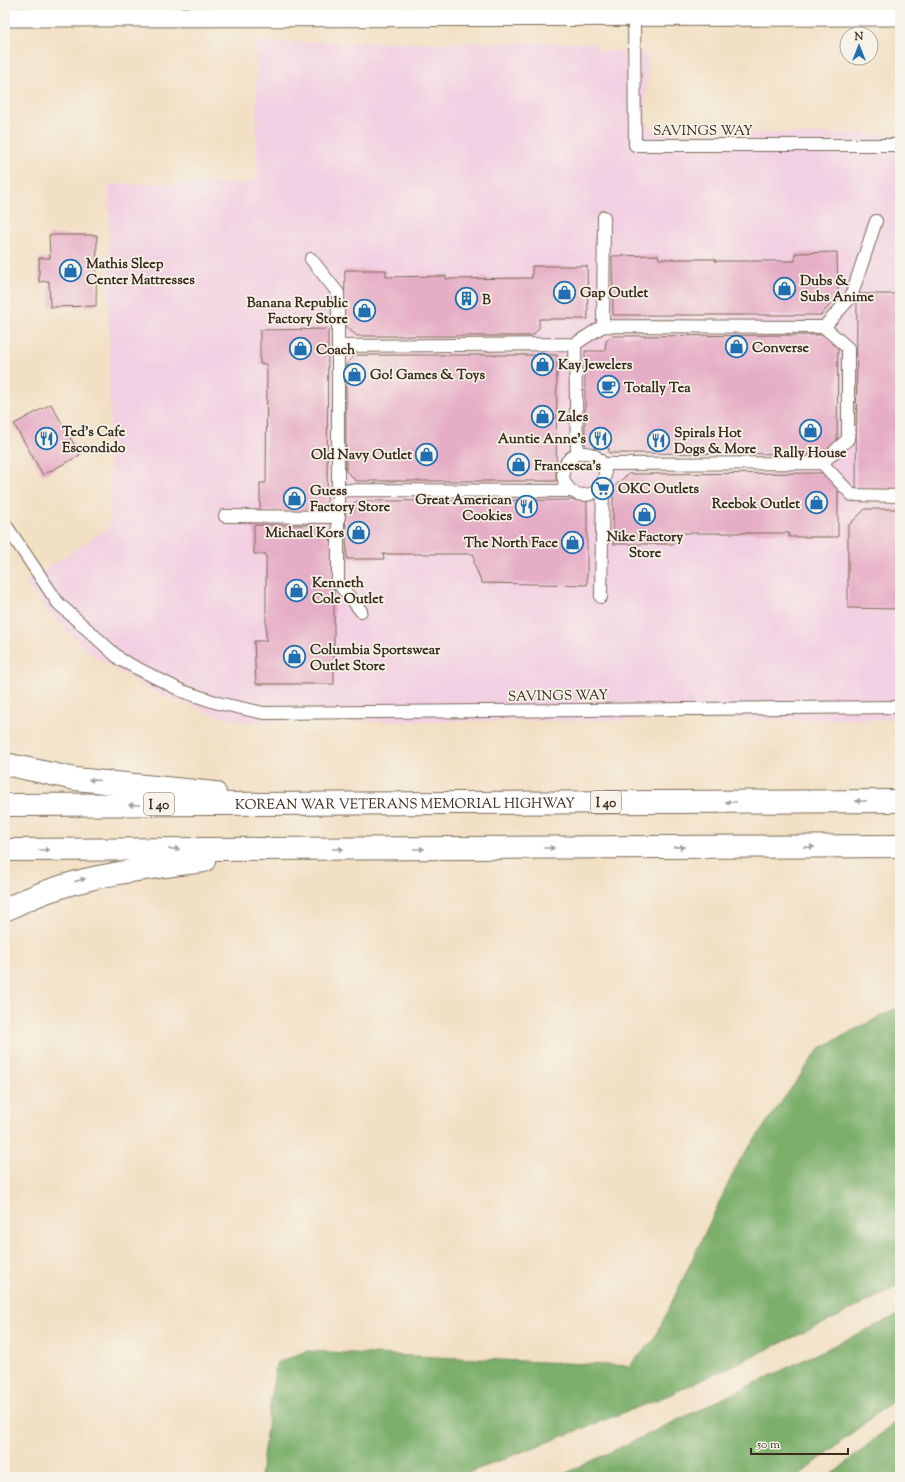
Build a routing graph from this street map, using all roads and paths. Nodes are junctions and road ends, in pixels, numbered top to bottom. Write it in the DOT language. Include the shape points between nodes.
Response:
graph roads {
  1 [pos="275,11"];
  2 [pos="634,11"];
  3 [pos="900,16"];
  4 [pos="5,17"];
  5 [pos="900,145"];
  6 [pos="604,217"];
  7 [pos="876,221"];
  8 [pos="312,259"];
  9 [pos="603,326"];
  10 [pos="824,327"];
  11 [pos="575,344"];
  12 [pos="338,346"];
  13 [pos="577,454"];
  14 [pos="602,464"];
  15 [pos="822,464"];
  16 [pos="604,481"];
  17 [pos="338,490"];
  18 [pos="572,491"];
  19 [pos="900,496"];
  20 [pos="225,516"];
  21 [pos="339,517"];
  22 [pos="5,524"];
  23 [pos="601,597"];
  24 [pos="361,611"];
  25 [pos="900,707"];
  26 [pos="5,764"];
  27 [pos="900,801"];
  28 [pos="312,804"];
  29 [pos="5,806"];
  30 [pos="900,846"];
  31 [pos="299,849"];
  32 [pos="5,850"];
  33 [pos="5,910"];
  1 -- 2 [label="main road"];
  1 -- 4 [label="main road"];
  2 -- 3 [label="main road"];
  2 -- 5 [label="street, SAVINGS WAY" via="634,145"];
  6 -- 9 [label="street"];
  7 -- 10 [label="street" via="851,297"];
  8 -- 12 [label="street" via="338,293"];
  9 -- 10 [label="street"];
  9 -- 11 [label="street"];
  10 -- 15 [label="street" via="848,348 848,439"];
  11 -- 12 [label="street"];
  11 -- 13 [label="street"];
  12 -- 17 [label="street"];
  13 -- 14 [label="street" via="590,454"];
  13 -- 18 [label="street" via="566,463 564,469 565,482"];
  14 -- 15 [label="street"];
  14 -- 16 [label="street"];
  15 -- 19 [label="street" via="852,495"];
  16 -- 18 [label="street" via="594,492 588,494"];
  16 -- 23 [label="street"];
  17 -- 18 [label="street"];
  17 -- 21 [label="street"];
  20 -- 21 [label="street"];
  21 -- 24 [label="street" via="338,583"];
  22 -- 25 [label="street, SAVINGS WAY" via="58,603 120,660 182,691 218,703 264,713"];
  28 -- 26 [label="highway, one-way" via="147,784 75,779"];
  27 -- 28 [label="highway, KOREAN WAR VETERANS MEMORIAL HIGHWAY / I 40, one-way"];
  28 -- 29 [label="highway, KOREAN WAR VETERANS MEMORIAL HIGHWAY / I 40, one-way"];
  31 -- 30 [label="highway, one-way"];
  32 -- 31 [label="highway, one-way"];
  33 -- 31 [label="highway, one-way" via="38,894 103,875"];
}
